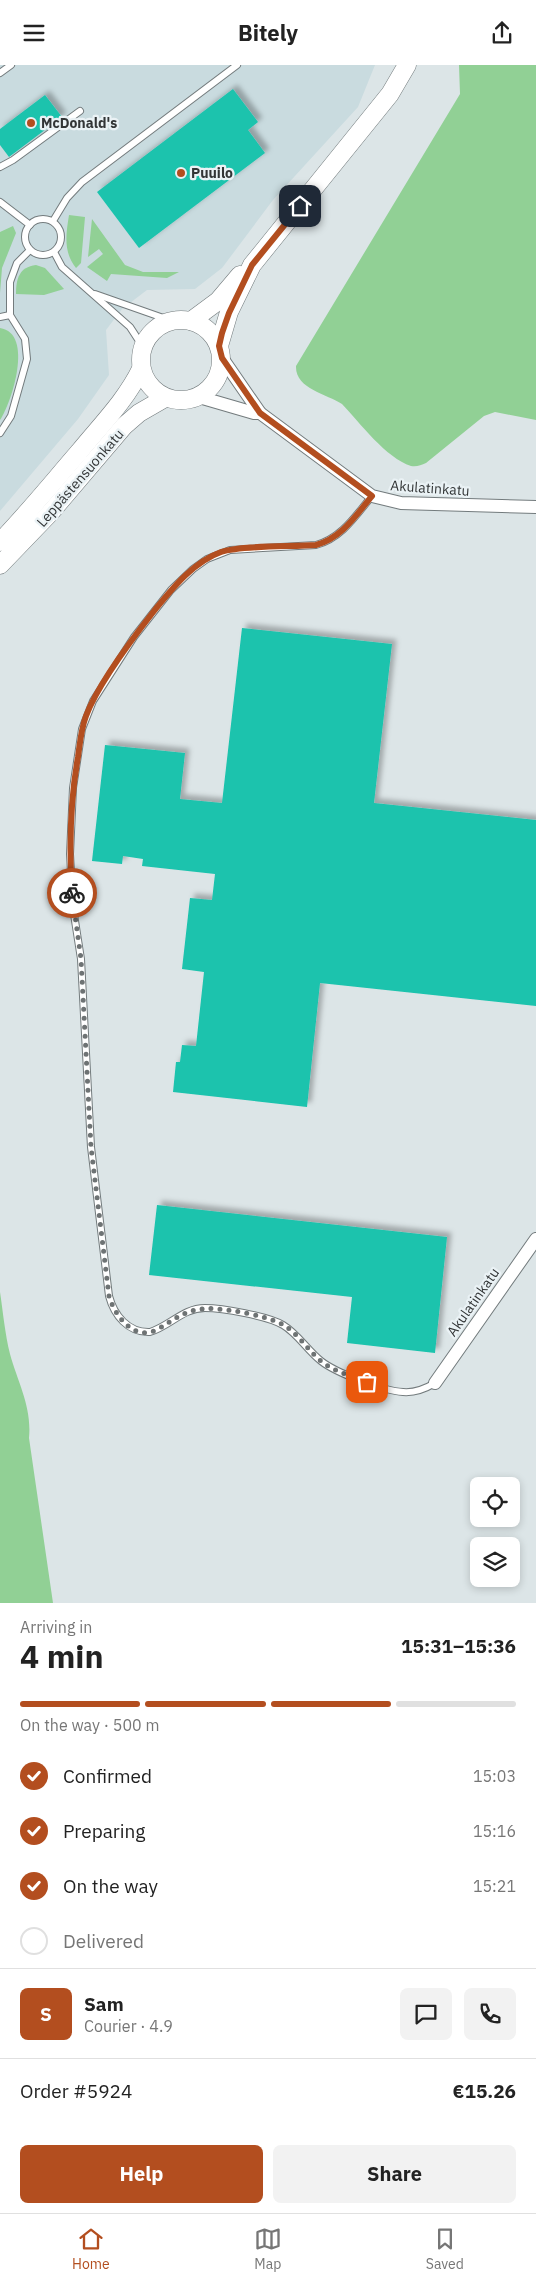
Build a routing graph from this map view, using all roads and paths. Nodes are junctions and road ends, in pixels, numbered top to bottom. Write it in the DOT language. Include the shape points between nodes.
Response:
graph roads {
  1 [pos="11,65"];
  2 [pos="237,65"];
  3 [pos="406,65"];
  4 [pos="0,73"];
  5 [pos="80,111"];
  6 [pos="1,165"];
  7 [pos="0,202"];
  8 [pos="53,221"];
  9 [pos="30,225"];
  10 [pos="30,250"];
  11 [pos="54,252"];
  12 [pos="252,265"];
  13 [pos="92,293"];
  14 [pos="10,315"];
  15 [pos="0,317"];
  16 [pos="172,321"];
  17 [pos="192,321"];
  18 [pos="143,347"];
  19 [pos="220,352"];
  20 [pos="141,369"];
  21 [pos="199,397"];
  22 [pos="165,398"];
  23 [pos="260,413"];
  24 [pos="0,433"];
  25 [pos="372,496"];
  26 [pos="536,507"];
  27 [pos="0,541"];
  28 [pos="0,565"];
  29 [pos="536,1239"];
  30 [pos="435,1383"];
  1 -- 4 [label="lane"];
  2 -- 8 [label="lane" via="82,182"];
  3 -- 12 [label="main road" via="390,94"];
  5 -- 6 [label="lane" via="13,160"];
  7 -- 9 [label="lane"];
  8 -- 9 [label="lane" via="39,219"];
  8 -- 11 [label="lane" via="62,239"];
  9 -- 10 [label="lane" via="25,236"];
  10 -- 11 [label="lane" via="43,255"];
  10 -- 14 [label="lane" via="16,263 10,282"];
  11 -- 13 [label="lane" via="62,267"];
  12 -- 17 [label="main road" via="240,274 218,301"];
  12 -- 19 [label="main road" via="229,313"];
  13 -- 16 [label="lane"];
  13 -- 18 [label="lane" via="130,327"];
  14 -- 15 [label="lane"];
  14 -- 24 [label="lane" via="25,339 27,359 11,416"];
  16 -- 17 [label="main road"];
  16 -- 18 [label="main road" via="154,330"];
  17 -- 19 [label="main road" via="208,330"];
  18 -- 20 [label="main road"];
  19 -- 21 [label="main road" via="220,371 216,382"];
  19 -- 23 [label="street, Akulatinkatu"];
  20 -- 22 [label="main road" via="150,386"];
  20 -- 27 [label="main road, Leppästensuonkatu" via="117,407 21,521"];
  21 -- 22 [label="main road" via="176,401"];
  21 -- 23 [label="street, Akulatinkatu"];
  22 -- 28 [label="main road, Leppästensuonkatu" via="124,426 50,513"];
  23 -- 25 [label="street, Akulatinkatu"];
  25 -- 26 [label="street, Akulatinkatu" via="401,503"];
  25 -- 30 [label="lane" via="343,531 326,542 230,550 207,559 171,590 134,637 93,701 82,729 73,788 70,854 73,908 81,959 91,1147 109,1296 116,1313 130,1327 150,1332 190,1310 228,1311 280,1323 332,1369 384,1388 412,1392"];
  29 -- 30 [label="street, Akulatinkatu"];
}
